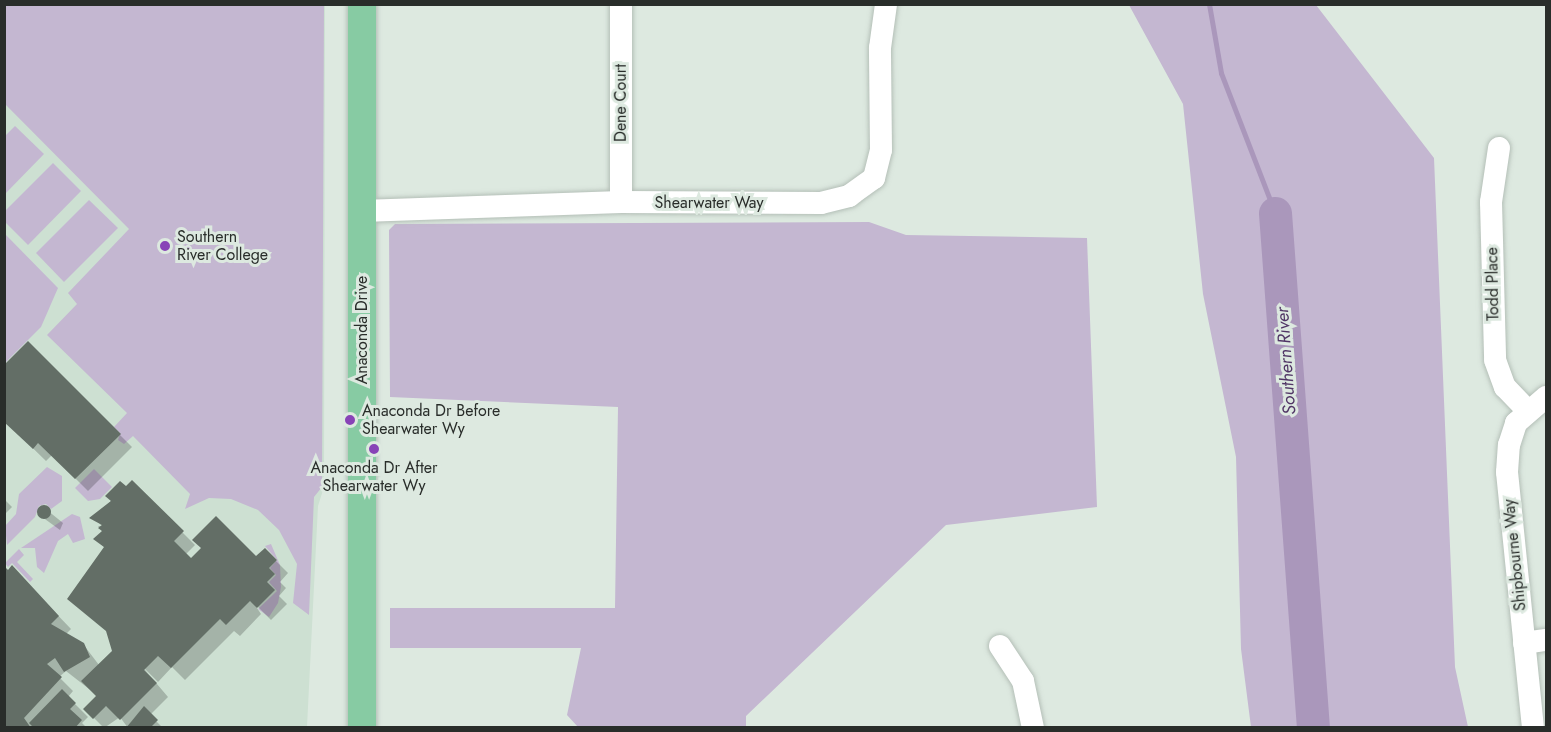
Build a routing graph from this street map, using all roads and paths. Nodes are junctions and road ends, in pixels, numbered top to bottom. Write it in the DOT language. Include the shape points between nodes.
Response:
graph roads {
  1 [pos="362,4"];
  2 [pos="621,4"];
  3 [pos="886,4"];
  4 [pos="1499,148"];
  5 [pos="621,202"];
  6 [pos="362,211"];
  7 [pos="1546,397"];
  8 [pos="1527,410"];
  9 [pos="1535,642"];
  10 [pos="1000,646"];
  11 [pos="362,728"];
  12 [pos="1033,728"];
  13 [pos="1533,728"];
  1 -- 6 [label="main road, Anaconda Drive"];
  2 -- 5 [label="street, Dene Court"];
  3 -- 5 [label="street, Shearwater Way" via="880,48 881,150 874,178 849,196 821,203"];
  4 -- 8 [label="street, Todd Place" via="1491,202 1495,360 1505,387"];
  5 -- 6 [label="street, Shearwater Way"];
  6 -- 11 [label="main road, Anaconda Drive"];
  7 -- 8 [label="street, Shipbourne Way"];
  8 -- 9 [label="street, Shipbourne Way" via="1512,434 1507,472"];
  9 -- 13 [label="street, Shipbourne Way"];
  10 -- 12 [label="street" via="1023,681"];
}
